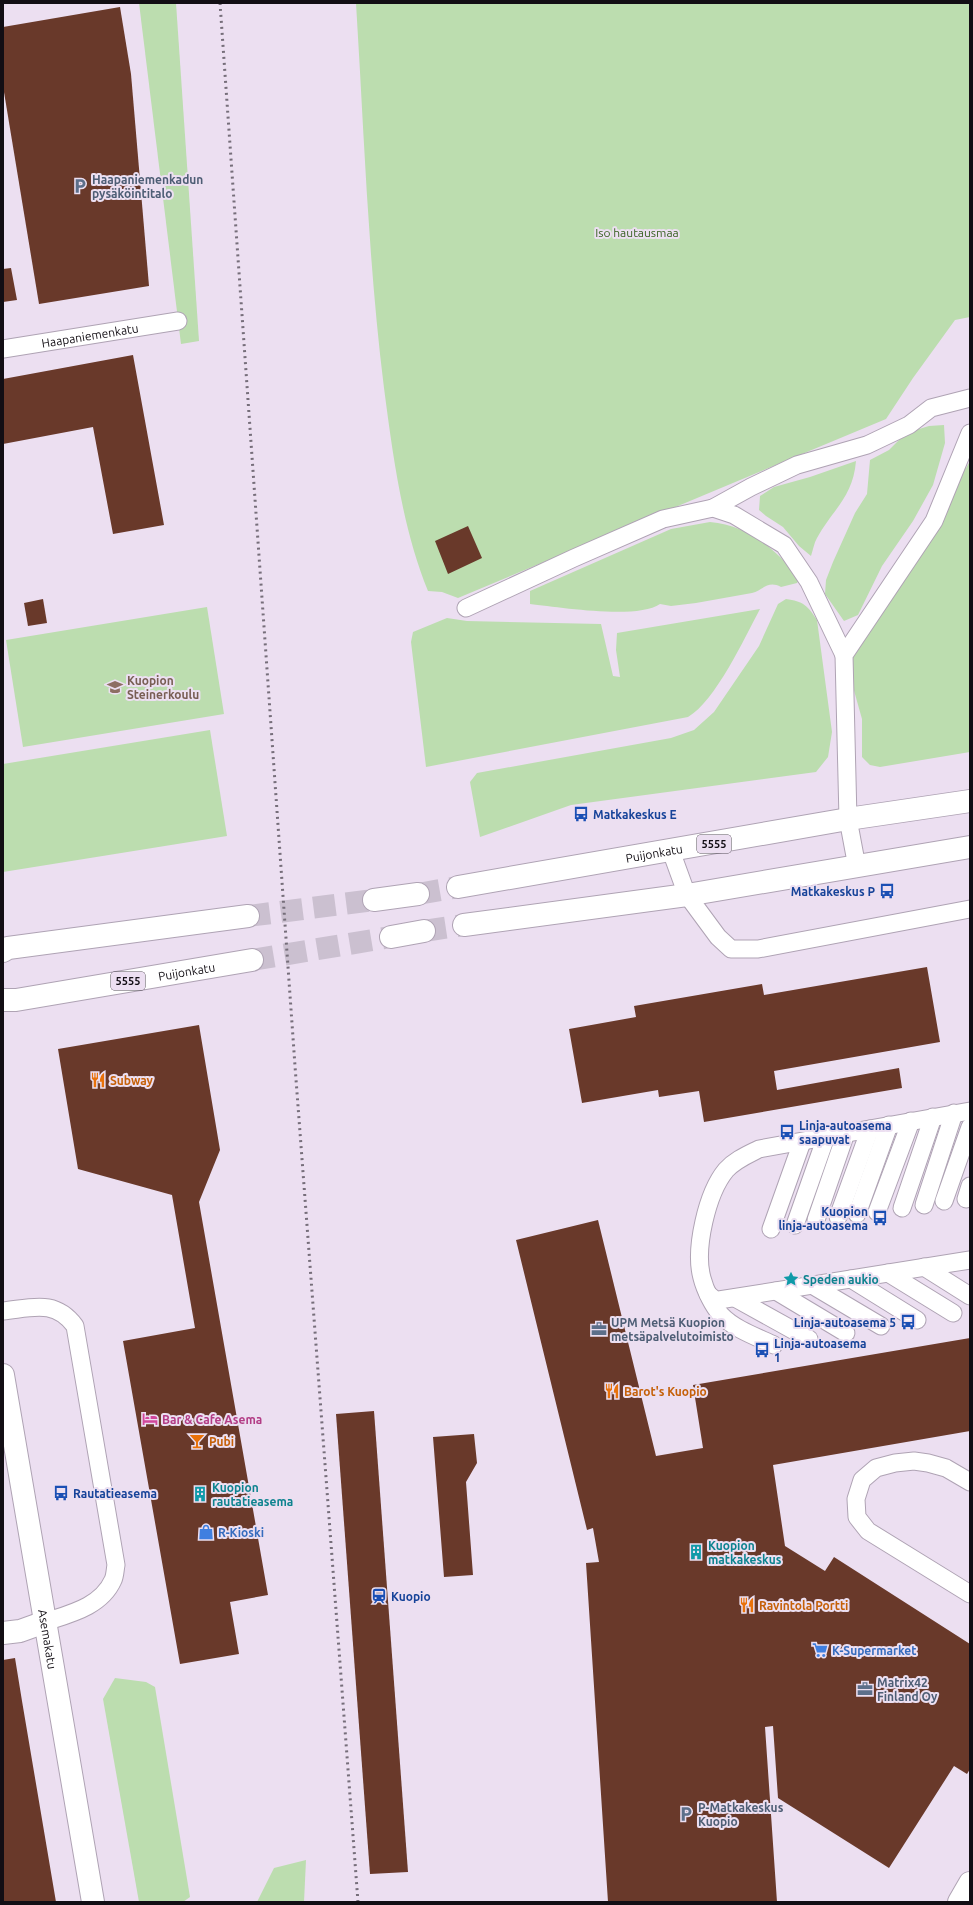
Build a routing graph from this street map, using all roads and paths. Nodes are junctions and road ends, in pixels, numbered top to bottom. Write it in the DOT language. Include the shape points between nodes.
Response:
graph roads {
  1 [pos="178,321"];
  2 [pos="3,349"];
  3 [pos="970,398"];
  4 [pos="970,433"];
  5 [pos="713,508"];
  6 [pos="466,608"];
  7 [pos="844,655"];
  8 [pos="970,801"];
  9 [pos="848,819"];
  10 [pos="970,847"];
  11 [pos="671,851"];
  12 [pos="857,867"];
  13 [pos="458,888"];
  14 [pos="418,894"];
  15 [pos="687,895"];
  16 [pos="374,900"];
  17 [pos="970,909"];
  18 [pos="248,916"];
  19 [pos="464,925"];
  20 [pos="424,931"];
  21 [pos="391,936"];
  22 [pos="3,951"];
  23 [pos="252,960"];
  24 [pos="3,1000"];
  25 [pos="962,1112"];
  26 [pos="932,1117"];
  27 [pos="910,1121"];
  28 [pos="889,1125"];
  29 [pos="970,1127"];
  30 [pos="870,1129"];
  31 [pos="846,1133"];
  32 [pos="826,1137"];
  33 [pos="802,1142"];
  34 [pos="944,1201"];
  35 [pos="924,1205"];
  36 [pos="902,1208"];
  37 [pos="877,1212"];
  38 [pos="857,1214"];
  39 [pos="838,1217"];
  40 [pos="816,1220"];
  41 [pos="795,1224"];
  42 [pos="771,1229"];
  43 [pos="967,1263"];
  44 [pos="924,1267"];
  45 [pos="888,1273"];
  46 [pos="851,1279"];
  47 [pos="812,1285"];
  48 [pos="776,1291"];
  49 [pos="708,1294"];
  50 [pos="970,1296"];
  51 [pos="736,1298"];
  52 [pos="3,1311"];
  53 [pos="953,1313"];
  54 [pos="917,1320"];
  55 [pos="881,1326"];
  56 [pos="846,1333"];
  57 [pos="810,1339"];
  58 [pos="774,1345"];
  59 [pos="3,1375"];
  60 [pos="970,1482"];
  61 [pos="970,1594"];
  62 [pos="45,1622"];
  63 [pos="3,1633"];
  64 [pos="970,1883"];
  65 [pos="93,1902"];
  66 [pos="958,1902"];
  1 -- 2 [label="lane, Haapaniemenkatu"];
  3 -- 5 [label="lane" via="931,408 910,425 867,445 797,465"];
  4 -- 7 [label="lane" via="934,521"];
  5 -- 6 [label="lane" via="663,519"];
  5 -- 7 [label="lane" via="734,515 784,545 809,582"];
  7 -- 9 [label="lane"];
  8 -- 9 [label="main road, Puijonkatu / 5555"];
  9 -- 11 [label="main road, Puijonkatu / 5555"];
  9 -- 12 [label="lane"];
  10 -- 12 [label="main road"];
  11 -- 13 [label="main road, Puijonkatu / 5555"];
  11 -- 15 [label="lane"];
  12 -- 15 [label="main road"];
  14 -- 16 [label="main road"];
  15 -- 17 [label="lane" via="718,937 731,949 758,949"];
  15 -- 19 [label="main road"];
  18 -- 22 [label="main road" via="8,948"];
  20 -- 21 [label="main road"];
  23 -- 24 [label="main road, Puijonkatu / 5555" via="16,1000"];
  25 -- 26 [label="lane"];
  25 -- 35 [label="lane"];
  26 -- 27 [label="lane"];
  26 -- 36 [label="lane"];
  27 -- 28 [label="lane"];
  27 -- 37 [label="lane"];
  28 -- 30 [label="lane"];
  28 -- 38 [label="lane"];
  29 -- 34 [label="lane"];
  30 -- 31 [label="lane"];
  30 -- 39 [label="lane"];
  31 -- 32 [label="lane"];
  31 -- 40 [label="lane"];
  32 -- 33 [label="lane"];
  32 -- 41 [label="lane"];
  33 -- 42 [label="lane"];
  33 -- 49 [label="lane" via="759,1149 739,1158 726,1171 709,1203 701,1241 702,1277"];
  43 -- 44 [label="lane"];
  44 -- 45 [label="lane"];
  44 -- 50 [label="lane"];
  45 -- 46 [label="lane"];
  45 -- 53 [label="lane"];
  46 -- 47 [label="lane"];
  46 -- 54 [label="lane"];
  47 -- 48 [label="lane"];
  47 -- 55 [label="lane"];
  48 -- 51 [label="lane"];
  48 -- 56 [label="lane"];
  49 -- 51 [label="lane" via="716,1300"];
  49 -- 58 [label="lane" via="721,1315 731,1323"];
  51 -- 57 [label="lane"];
  52 -- 62 [label="lane" via="53,1308 62,1312 75,1326 116,1565 113,1580 92,1604"];
  59 -- 62 [label="main road, Asemakatu"];
  60 -- 61 [label="lane" via="946,1468 928,1463 895,1463 876,1468 862,1480 856,1499 857,1517 868,1531"];
  62 -- 63 [label="main road" via="20,1631"];
  62 -- 65 [label="main road, Asemakatu"];
  64 -- 66 [label="main road"];
}
